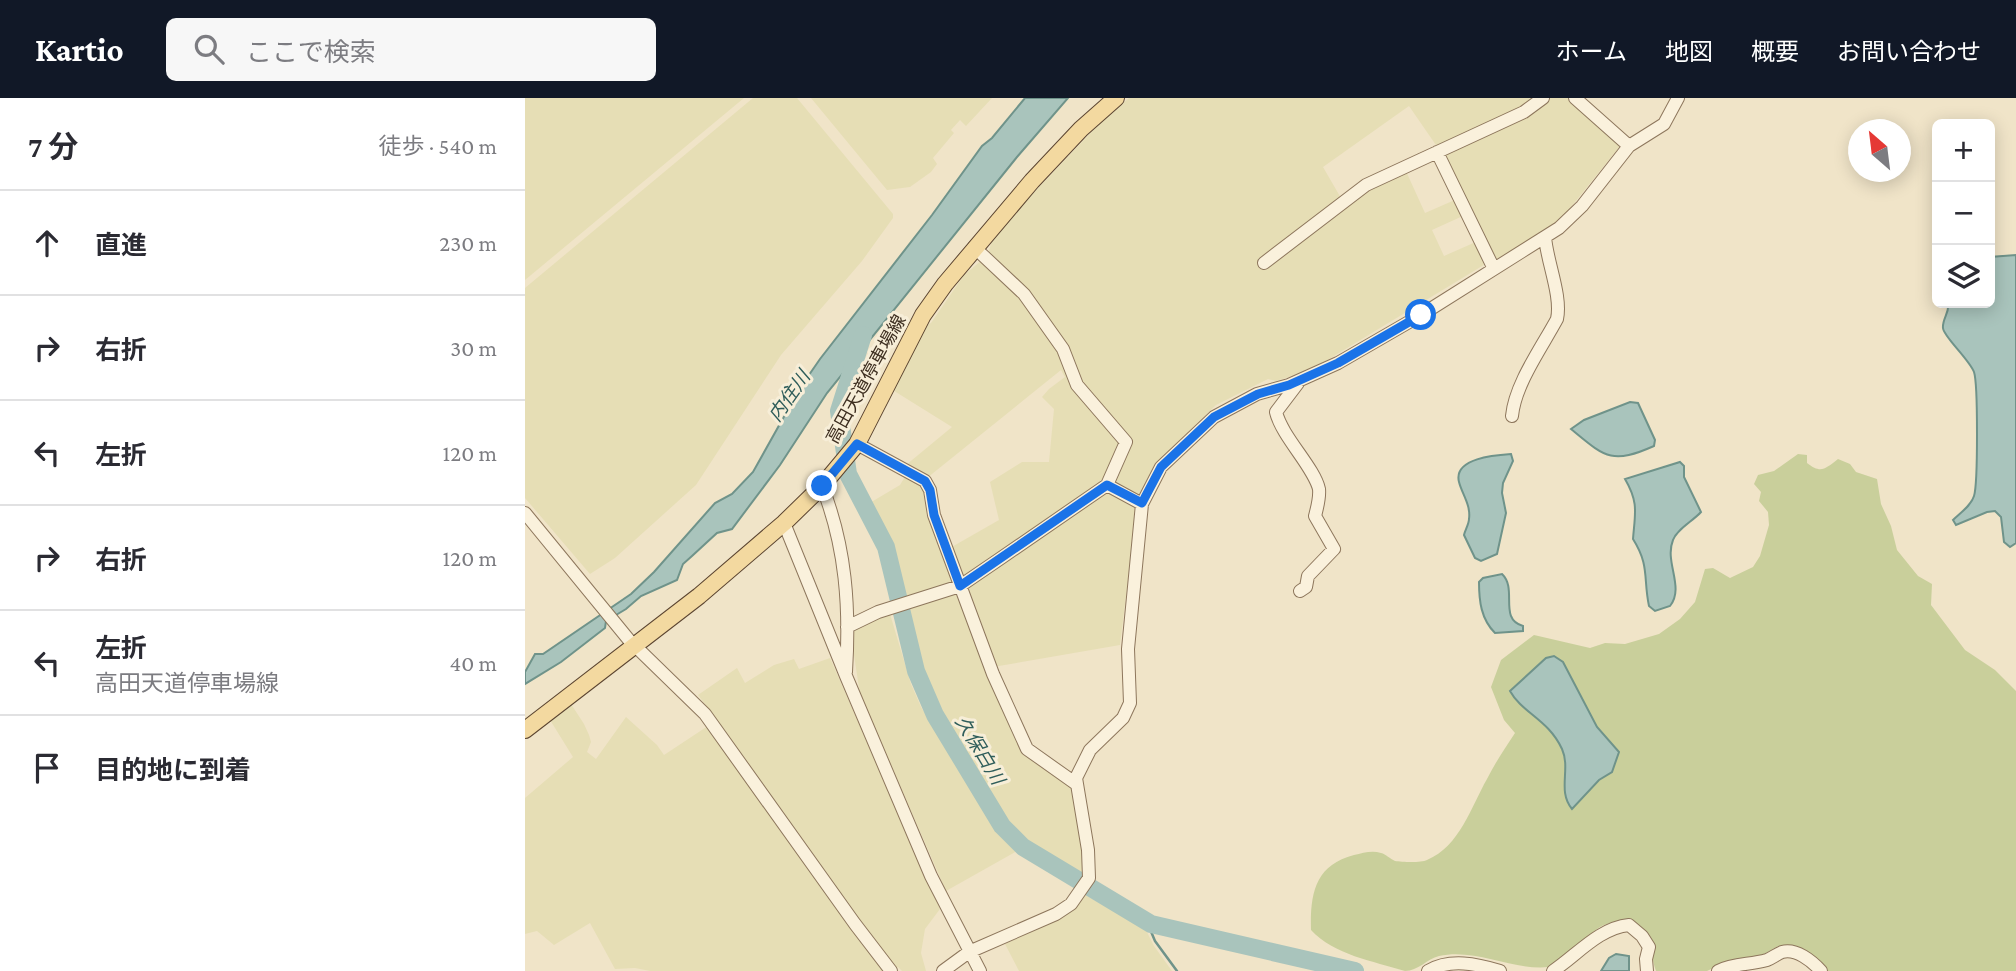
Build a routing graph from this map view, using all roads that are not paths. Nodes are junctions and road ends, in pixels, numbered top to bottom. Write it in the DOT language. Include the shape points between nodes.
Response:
graph roads {
  1 [pos="1116,98"];
  2 [pos="1543,98"];
  3 [pos="1575,98"];
  4 [pos="1678,98"];
  5 [pos="1629,146"];
  6 [pos="1437,152"];
  7 [pos="1545,237"];
  8 [pos="974,247"];
  9 [pos="1264,263"];
  10 [pos="1494,269"];
  11 [pos="1300,380"];
  12 [pos="1512,416"];
  13 [pos="857,444"];
  14 [pos="1107,485"];
  15 [pos="822,486"];
  16 [pos="1142,503"];
  17 [pos="525,513"];
  18 [pos="785,523"];
  19 [pos="960,586"];
  20 [pos="1300,591"];
  21 [pos="846,627"];
  22 [pos="632,643"];
  23 [pos="846,676"];
  24 [pos="525,730"];
  25 [pos="1075,783"];
  26 [pos="968,952"];
  27 [pos="891,971"];
  28 [pos="943,971"];
  29 [pos="980,971"];
  30 [pos="1428,971"];
  31 [pos="1500,971"];
  32 [pos="1553,971"];
  33 [pos="1647,971"];
  34 [pos="1718,971"];
  35 [pos="1821,971"];
  1 -- 8 [label="main road, 高田天道停車場線" via="1047,165"];
  2 -- 6 [label="street"];
  3 -- 5 [label="street"];
  4 -- 5 [label="street" via="1664,124"];
  5 -- 7 [label="street" via="1582,206"];
  6 -- 9 [label="street" via="1366,185"];
  6 -- 10 [label="street"];
  7 -- 10 [label="street"];
  7 -- 12 [label="street" via="1559,310 1518,391"];
  8 -- 13 [label="main road, 高田天道停車場線" via="923,315"];
  8 -- 14 [label="street" via="1024,294 1063,349 1077,385 1126,442"];
  10 -- 11 [label="street" via="1349,357"];
  11 -- 16 [label="street" via="1258,394 1214,417 1161,467"];
  11 -- 20 [label="street" via="1276,412 1319,489 1315,516 1334,549"];
  13 -- 15 [label="main road, 高田天道停車場線"];
  13 -- 19 [label="street" via="925,481"];
  14 -- 16 [label="street"];
  14 -- 19 [label="street"];
  15 -- 18 [label="main road, 高田天道停車場線"];
  15 -- 21 [label="street" via="834,515 846,576"];
  16 -- 25 [label="street" via="1128,649 1130,703 1123,718 1090,750"];
  17 -- 22 [label="street"];
  18 -- 22 [label="main road, 高田天道停車場線"];
  18 -- 23 [label="street"];
  19 -- 21 [label="street"];
  19 -- 25 [label="street" via="1027,749"];
  21 -- 23 [label="street"];
  22 -- 24 [label="main road, 高田天道停車場線"];
  22 -- 27 [label="street" via="705,714"];
  23 -- 26 [label="street"];
  25 -- 26 [label="street" via="1089,877 1079,894 1056,914"];
  26 -- 28 [label="street"];
  26 -- 29 [label="street"];
  30 -- 31 [label="street" via="1457,963"];
  32 -- 33 [label="street" via="1604,932 1629,925 1649,947"];
  34 -- 35 [label="street" via="1767,960 1783,951 1796,953"];
}
